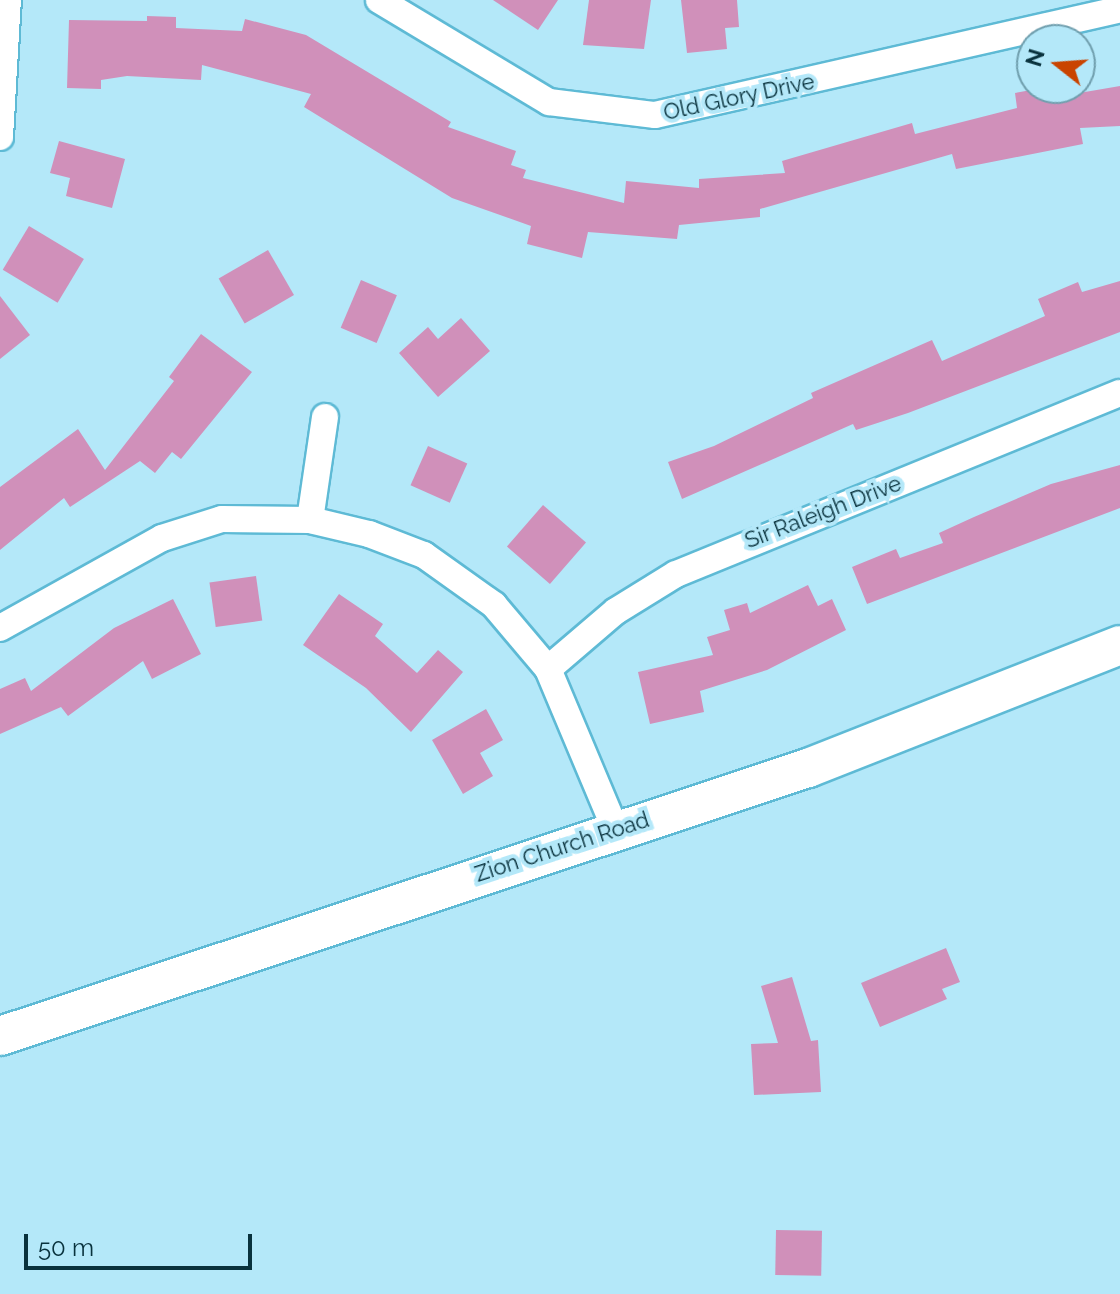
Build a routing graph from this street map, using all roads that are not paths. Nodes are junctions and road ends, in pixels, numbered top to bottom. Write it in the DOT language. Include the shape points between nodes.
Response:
graph roads {
  1 [pos="8,0"];
  2 [pos="379,0"];
  3 [pos="1120,9"];
  4 [pos="0,137"];
  5 [pos="1120,393"];
  6 [pos="325,417"];
  7 [pos="310,520"];
  8 [pos="0,628"];
  9 [pos="1120,645"];
  10 [pos="548,669"];
  11 [pos="615,828"];
  12 [pos="0,1036"];
  1 -- 4 [label="street"];
  2 -- 3 [label="street, Old Glory Drive" via="549,102 655,115"];
  5 -- 10 [label="street, Sir Raleigh Drive" via="676,574 616,611"];
  6 -- 7 [label="street"];
  7 -- 8 [label="street" via="222,519 162,538"];
  7 -- 10 [label="street" via="424,555 494,605"];
  9 -- 11 [label="street, Zion Church Road" via="808,768"];
  10 -- 11 [label="street"];
  11 -- 12 [label="street, Zion Church Road"];
}
